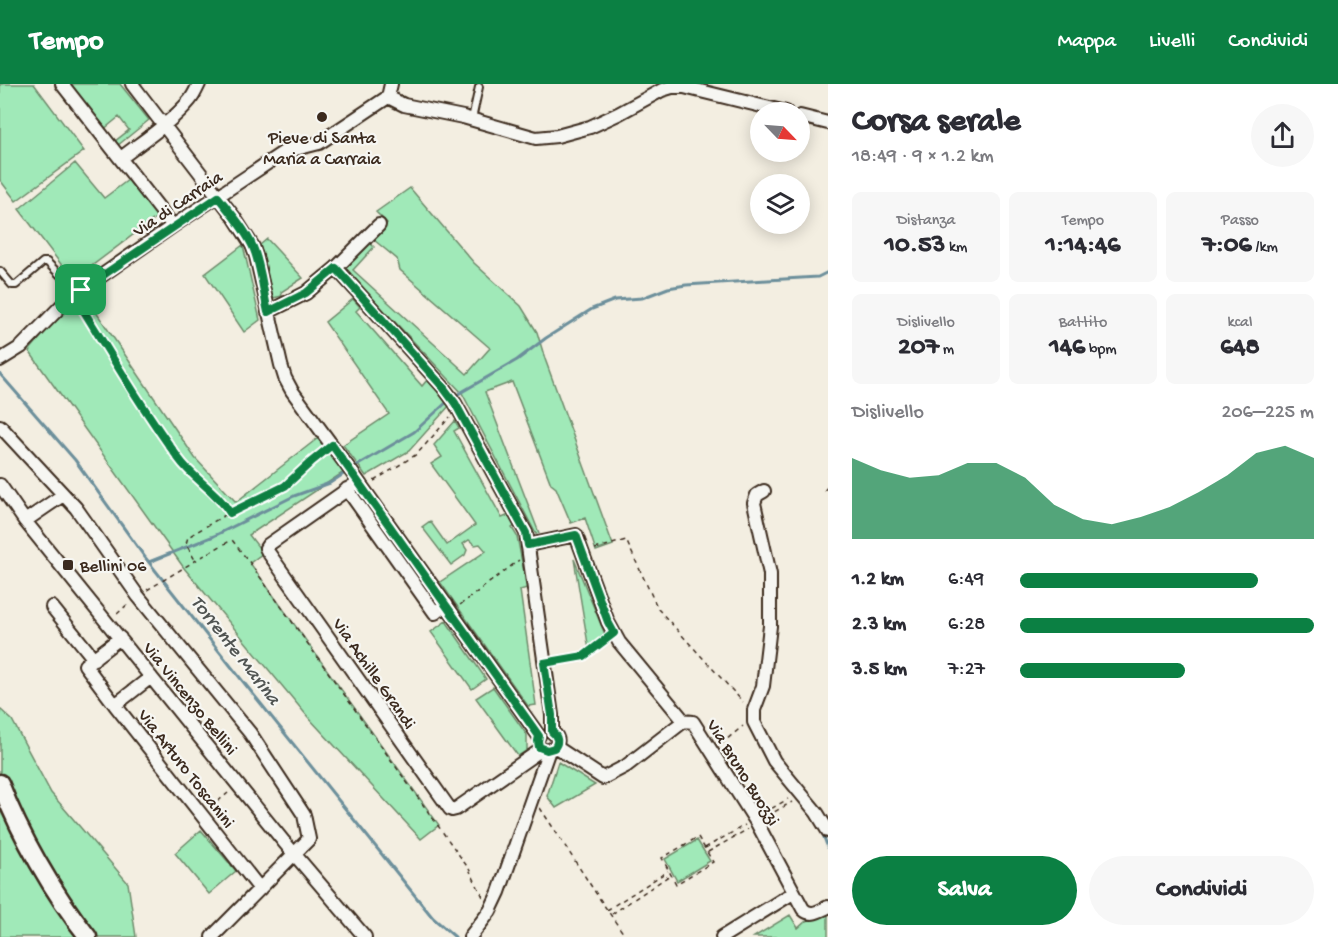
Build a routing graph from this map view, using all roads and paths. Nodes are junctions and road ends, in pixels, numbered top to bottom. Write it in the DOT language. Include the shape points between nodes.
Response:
graph roads {
  1 [pos="63,84"];
  2 [pos="132,84"];
  3 [pos="199,84"];
  4 [pos="479,87"];
  5 [pos="389,90"];
  6 [pos="750,103"];
  7 [pos="810,118"];
  8 [pos="472,120"];
  9 [pos="828,123"];
  10 [pos="164,125"];
  11 [pos="121,158"];
  12 [pos="218,197"];
  13 [pos="380,225"];
  14 [pos="173,226"];
  15 [pos="336,268"];
  16 [pos="0,270"];
  17 [pos="76,294"];
  18 [pos="268,312"];
  19 [pos="0,360"];
  20 [pos="457,405"];
  21 [pos="0,426"];
  22 [pos="332,445"];
  23 [pos="358,481"];
  24 [pos="0,485"];
  25 [pos="828,486"];
  26 [pos="347,489"];
  27 [pos="764,491"];
  28 [pos="824,491"];
  29 [pos="63,495"];
  30 [pos="230,513"];
  31 [pos="25,521"];
  32 [pos="528,549"];
  33 [pos="582,552"];
  34 [pos="195,561"];
  35 [pos="139,595"];
  36 [pos="446,604"];
  37 [pos="52,607"];
  38 [pos="462,610"];
  39 [pos="107,622"];
  40 [pos="614,633"];
  41 [pos="120,638"];
  42 [pos="94,658"];
  43 [pos="544,663"];
  44 [pos="151,677"];
  45 [pos="114,705"];
  46 [pos="754,717"];
  47 [pos="684,721"];
  48 [pos="546,745"];
  49 [pos="711,752"];
  50 [pos="0,783"];
  51 [pos="238,785"];
  52 [pos="803,796"];
  53 [pos="532,797"];
  54 [pos="202,815"];
  55 [pos="757,823"];
  56 [pos="828,831"];
  57 [pos="707,852"];
  58 [pos="294,855"];
  59 [pos="669,870"];
  60 [pos="671,875"];
  61 [pos="260,889"];
  62 [pos="794,893"];
  63 [pos="828,907"];
  64 [pos="607,910"];
  65 [pos="490,911"];
  66 [pos="610,915"];
  67 [pos="359,935"];
  68 [pos="88,937"];
  69 [pos="212,937"];
  70 [pos="470,937"];
  71 [pos="626,937"];
  72 [pos="722,937"];
  1 -- 11 [label="street"];
  2 -- 10 [label="street"];
  3 -- 10 [label="street" via="191,99"];
  4 -- 8 [label="lane"];
  5 -- 8 [label="street" via="404,105"];
  5 -- 12 [label="street, Via di Carraia" via="319,143 284,152"];
  6 -- 8 [label="street" via="672,87 590,127 536,138"];
  7 -- 9 [label="street"];
  10 -- 11 [label="street"];
  10 -- 12 [label="street"];
  11 -- 14 [label="street"];
  12 -- 14 [label="street, Via di Carraia"];
  12 -- 18 [label="street" via="252,245"];
  13 -- 15 [label="street"];
  14 -- 17 [label="street, Via di Carraia"];
  15 -- 18 [label="street" via="306,293"];
  15 -- 20 [label="street"];
  16 -- 17 [label="lane" via="16,285 47,262"];
  17 -- 19 [label="street, Via di Carraia" via="21,347"];
  17 -- 30 [label="path" via="180,462 222,500"];
  18 -- 22 [label="street" via="285,378"];
  20 -- 23 [label="path" via="417,454"];
  20 -- 32 [label="street" via="526,533"];
  21 -- 29 [label="street"];
  22 -- 23 [label="street"];
  22 -- 30 [label="path" via="285,486"];
  23 -- 26 [label="street, Via Achille Grandi"];
  23 -- 36 [label="street"];
  24 -- 31 [label="street, Via Vincenzo Bellini"];
  25 -- 28 [label="path"];
  26 -- 36 [label="street" via="435,613"];
  26 -- 48 [label="street, Via Achille Grandi" via="268,545 267,550 448,807 456,809"];
  27 -- 46 [label="street" via="754,503 770,574 770,626 764,686"];
  29 -- 31 [label="street"];
  29 -- 35 [label="street"];
  30 -- 34 [label="path" via="188,537 186,544"];
  31 -- 39 [label="street, Via Vincenzo Bellini"];
  32 -- 33 [label="street" via="576,535"];
  32 -- 38 [label="path" via="459,606"];
  32 -- 43 [label="street"];
  33 -- 40 [label="street, Via Bruno Buozzi"];
  33 -- 46 [label="path" via="626,540 658,609"];
  34 -- 35 [label="path"];
  34 -- 65 [label="path" via="232,540 470,869"];
  35 -- 39 [label="path"];
  35 -- 58 [label="street" via="250,734 304,815 309,839"];
  36 -- 48 [label="street"];
  37 -- 42 [label="street"];
  39 -- 41 [label="street, Via Vincenzo Bellini"];
  40 -- 43 [label="path" via="584,656"];
  40 -- 47 [label="street, Via Bruno Buozzi"];
  41 -- 42 [label="street"];
  41 -- 44 [label="street, Via Vincenzo Bellini"];
  42 -- 45 [label="street" via="85,665"];
  43 -- 48 [label="street" via="552,732 558,740"];
  44 -- 45 [label="street, Via Arturo Toscanini"];
  44 -- 51 [label="street, Via Vincenzo Bellini"];
  45 -- 54 [label="street, Via Arturo Toscanini"];
  46 -- 49 [label="path"];
  46 -- 52 [label="street" via="774,761"];
  47 -- 48 [label="street" via="626,766 603,778"];
  47 -- 49 [label="street, Via Bruno Buozzi" via="693,722"];
  48 -- 53 [label="street"];
  49 -- 55 [label="street, Via Bruno Buozzi"];
  50 -- 68 [label="main road" via="38,860"];
  51 -- 54 [label="path"];
  51 -- 58 [label="street, Via Vincenzo Bellini"];
  52 -- 55 [label="path"];
  52 -- 56 [label="street"];
  53 -- 64 [label="path"];
  53 -- 65 [label="street"];
  54 -- 61 [label="street, Via Arturo Toscanini"];
  55 -- 57 [label="path"];
  55 -- 62 [label="street, Via Bruno Buozzi"];
  57 -- 59 [label="path" via="698,837 662,858"];
  57 -- 60 [label="path" via="713,861 704,867 676,884"];
  58 -- 61 [label="street"];
  58 -- 67 [label="street, Via Vincenzo Bellini"];
  59 -- 60 [label="path"];
  59 -- 64 [label="path"];
  60 -- 66 [label="path"];
  61 -- 69 [label="street"];
  62 -- 63 [label="street, Via Bruno Buozzi" via="807,913"];
  62 -- 72 [label="street"];
  64 -- 66 [label="path"];
  65 -- 70 [label="street"];
  66 -- 71 [label="path"];
}
